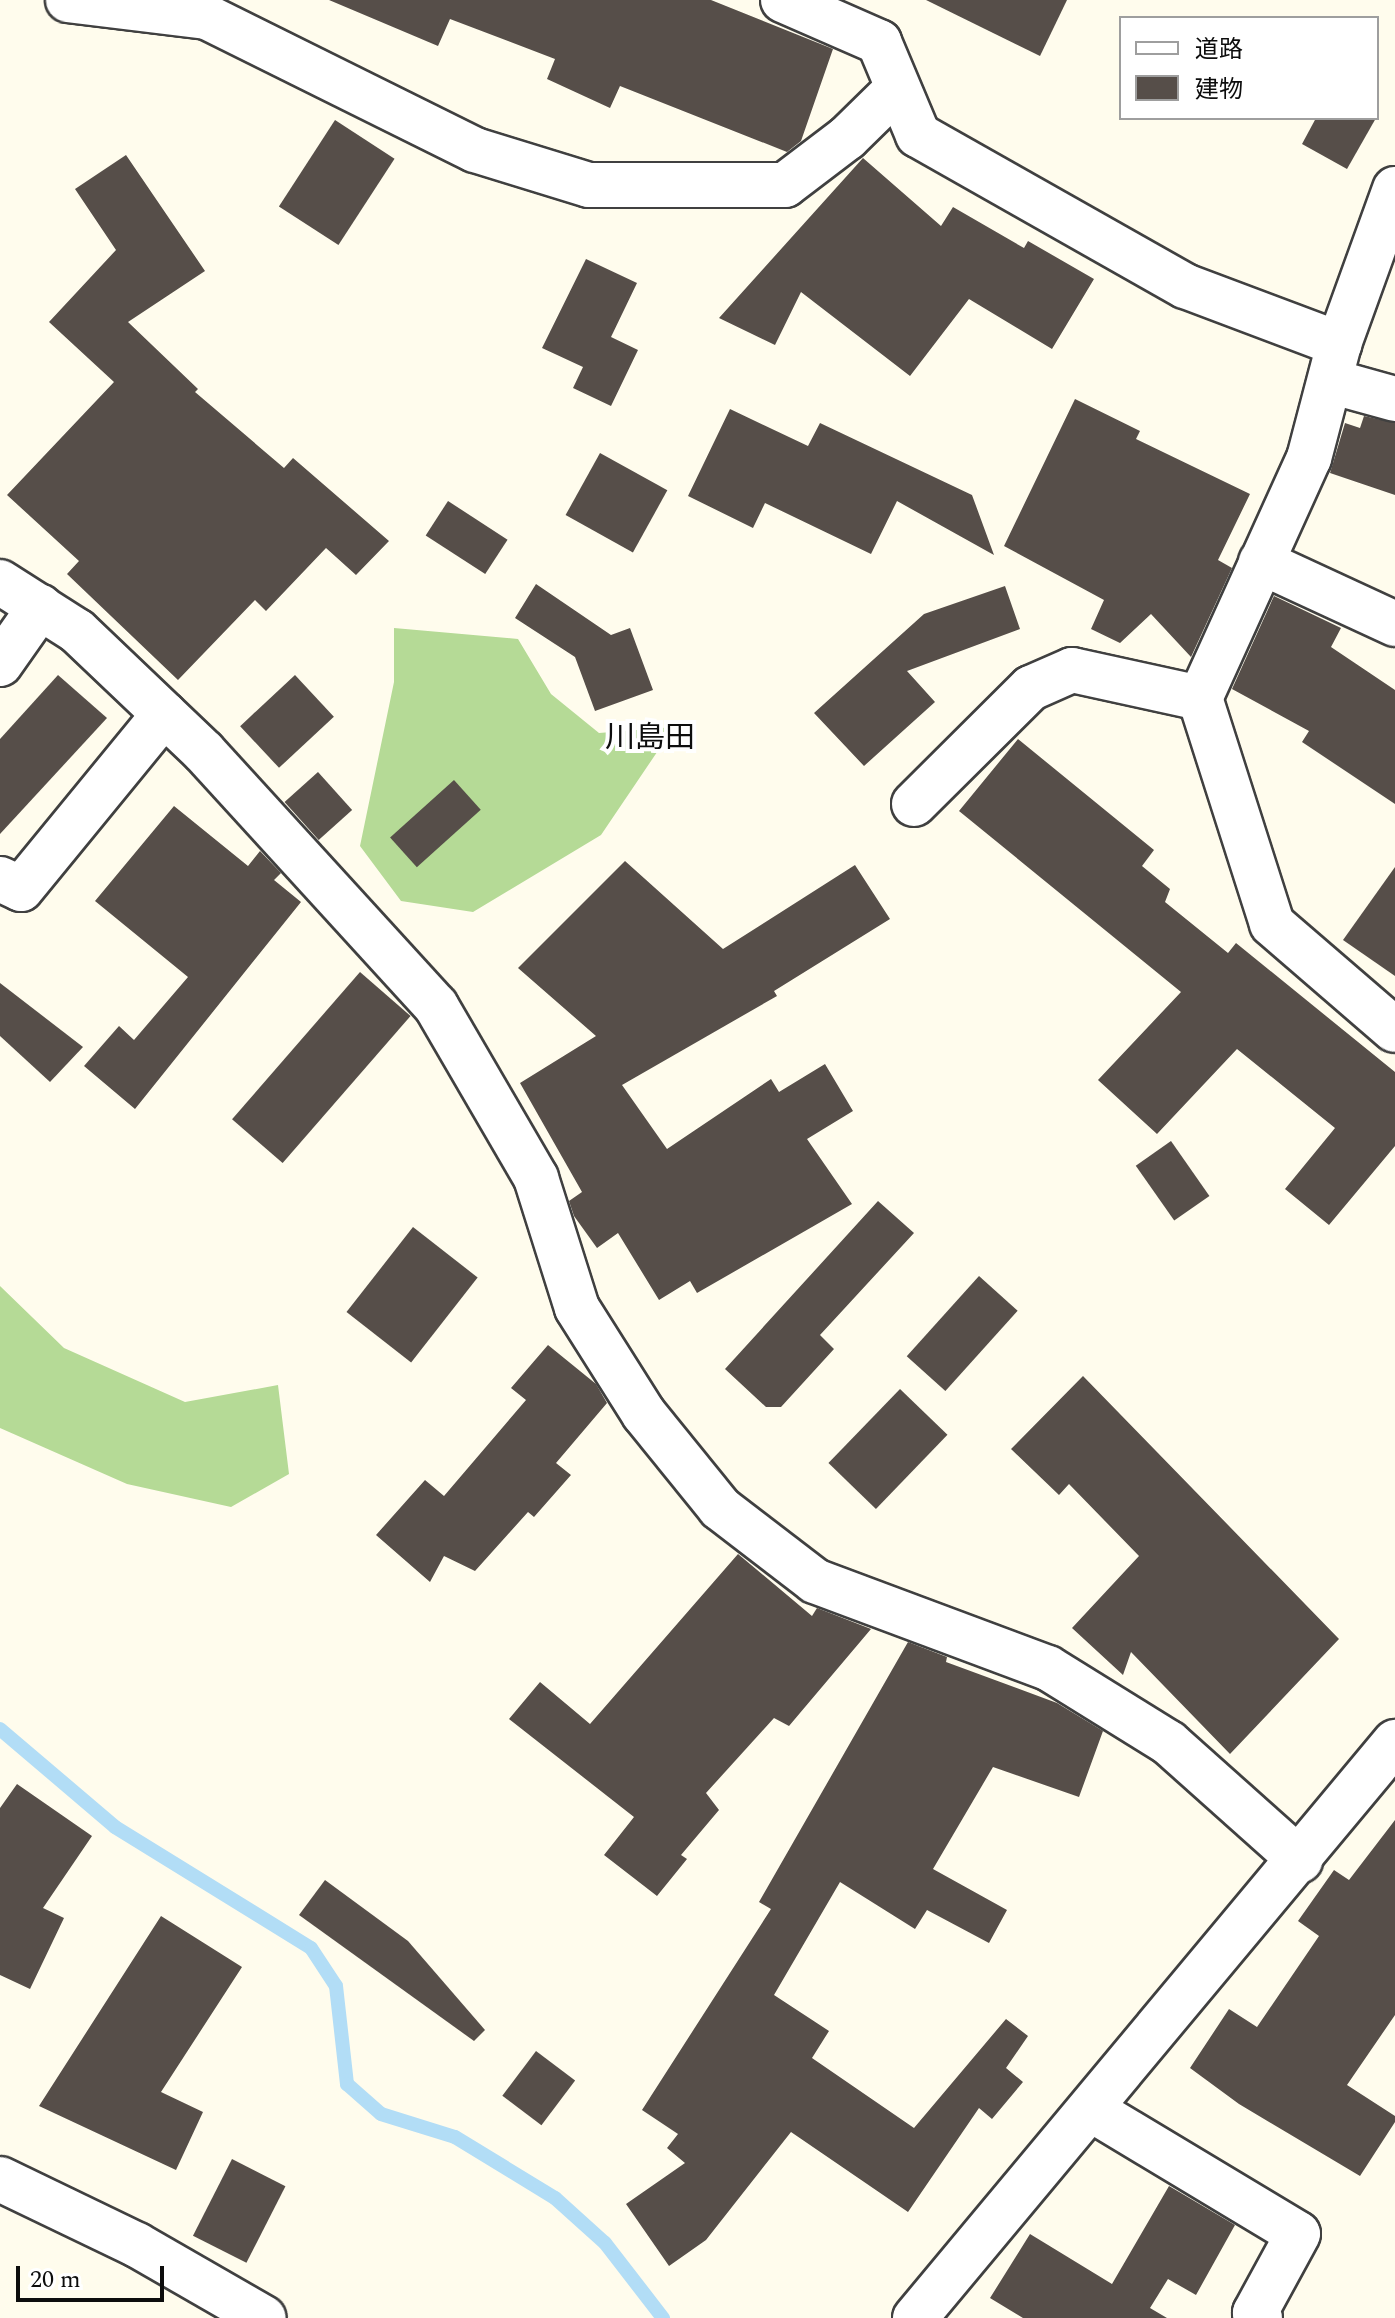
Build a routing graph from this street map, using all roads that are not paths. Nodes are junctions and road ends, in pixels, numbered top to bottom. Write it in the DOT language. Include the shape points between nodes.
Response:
graph roads {
  1 [pos="68,0"];
  2 [pos="783,0"];
  3 [pos="897,89"];
  4 [pos="1395,189"];
  5 [pos="1334,363"];
  6 [pos="1395,399"];
  7 [pos="1261,562"];
  8 [pos="0,582"];
  9 [pos="40,607"];
  10 [pos="1395,624"];
  11 [pos="0,664"];
  12 [pos="1200,698"];
  13 [pos="164,714"];
  14 [pos="914,804"];
  15 [pos="0,879"];
  16 [pos="1395,1030"];
  17 [pos="1395,1742"];
  18 [pos="1300,1860"];
  19 [pos="1092,2110"];
  20 [pos="0,2179"];
  21 [pos="264,2318"];
  22 [pos="915,2318"];
  23 [pos="1260,2318"];
  1 -- 3 [label="street" via="207,17 475,150 589,185 785,185 847,138"];
  2 -- 3 [label="street" via="879,42"];
  3 -- 5 [label="street" via="918,135 1185,286"];
  4 -- 5 [label="street"];
  5 -- 6 [label="street"];
  5 -- 7 [label="street" via="1309,458"];
  7 -- 10 [label="street"];
  7 -- 12 [label="street"];
  8 -- 9 [label="street"];
  9 -- 11 [label="street"];
  9 -- 13 [label="street" via="77,631"];
  12 -- 14 [label="street" via="1072,670 1031,688"];
  12 -- 16 [label="street" via="1272,924"];
  13 -- 15 [label="street" via="21,889"];
  13 -- 18 [label="street" via="436,1006 536,1178 577,1308 644,1414 720,1508 815,1581 1048,1668 1169,1743"];
  17 -- 18 [label="street"];
  18 -- 19 [label="street"];
  19 -- 22 [label="street"];
  19 -- 23 [label="street" via="1298,2234 1255,2313"];
  20 -- 21 [label="street" via="137,2245"];
}
